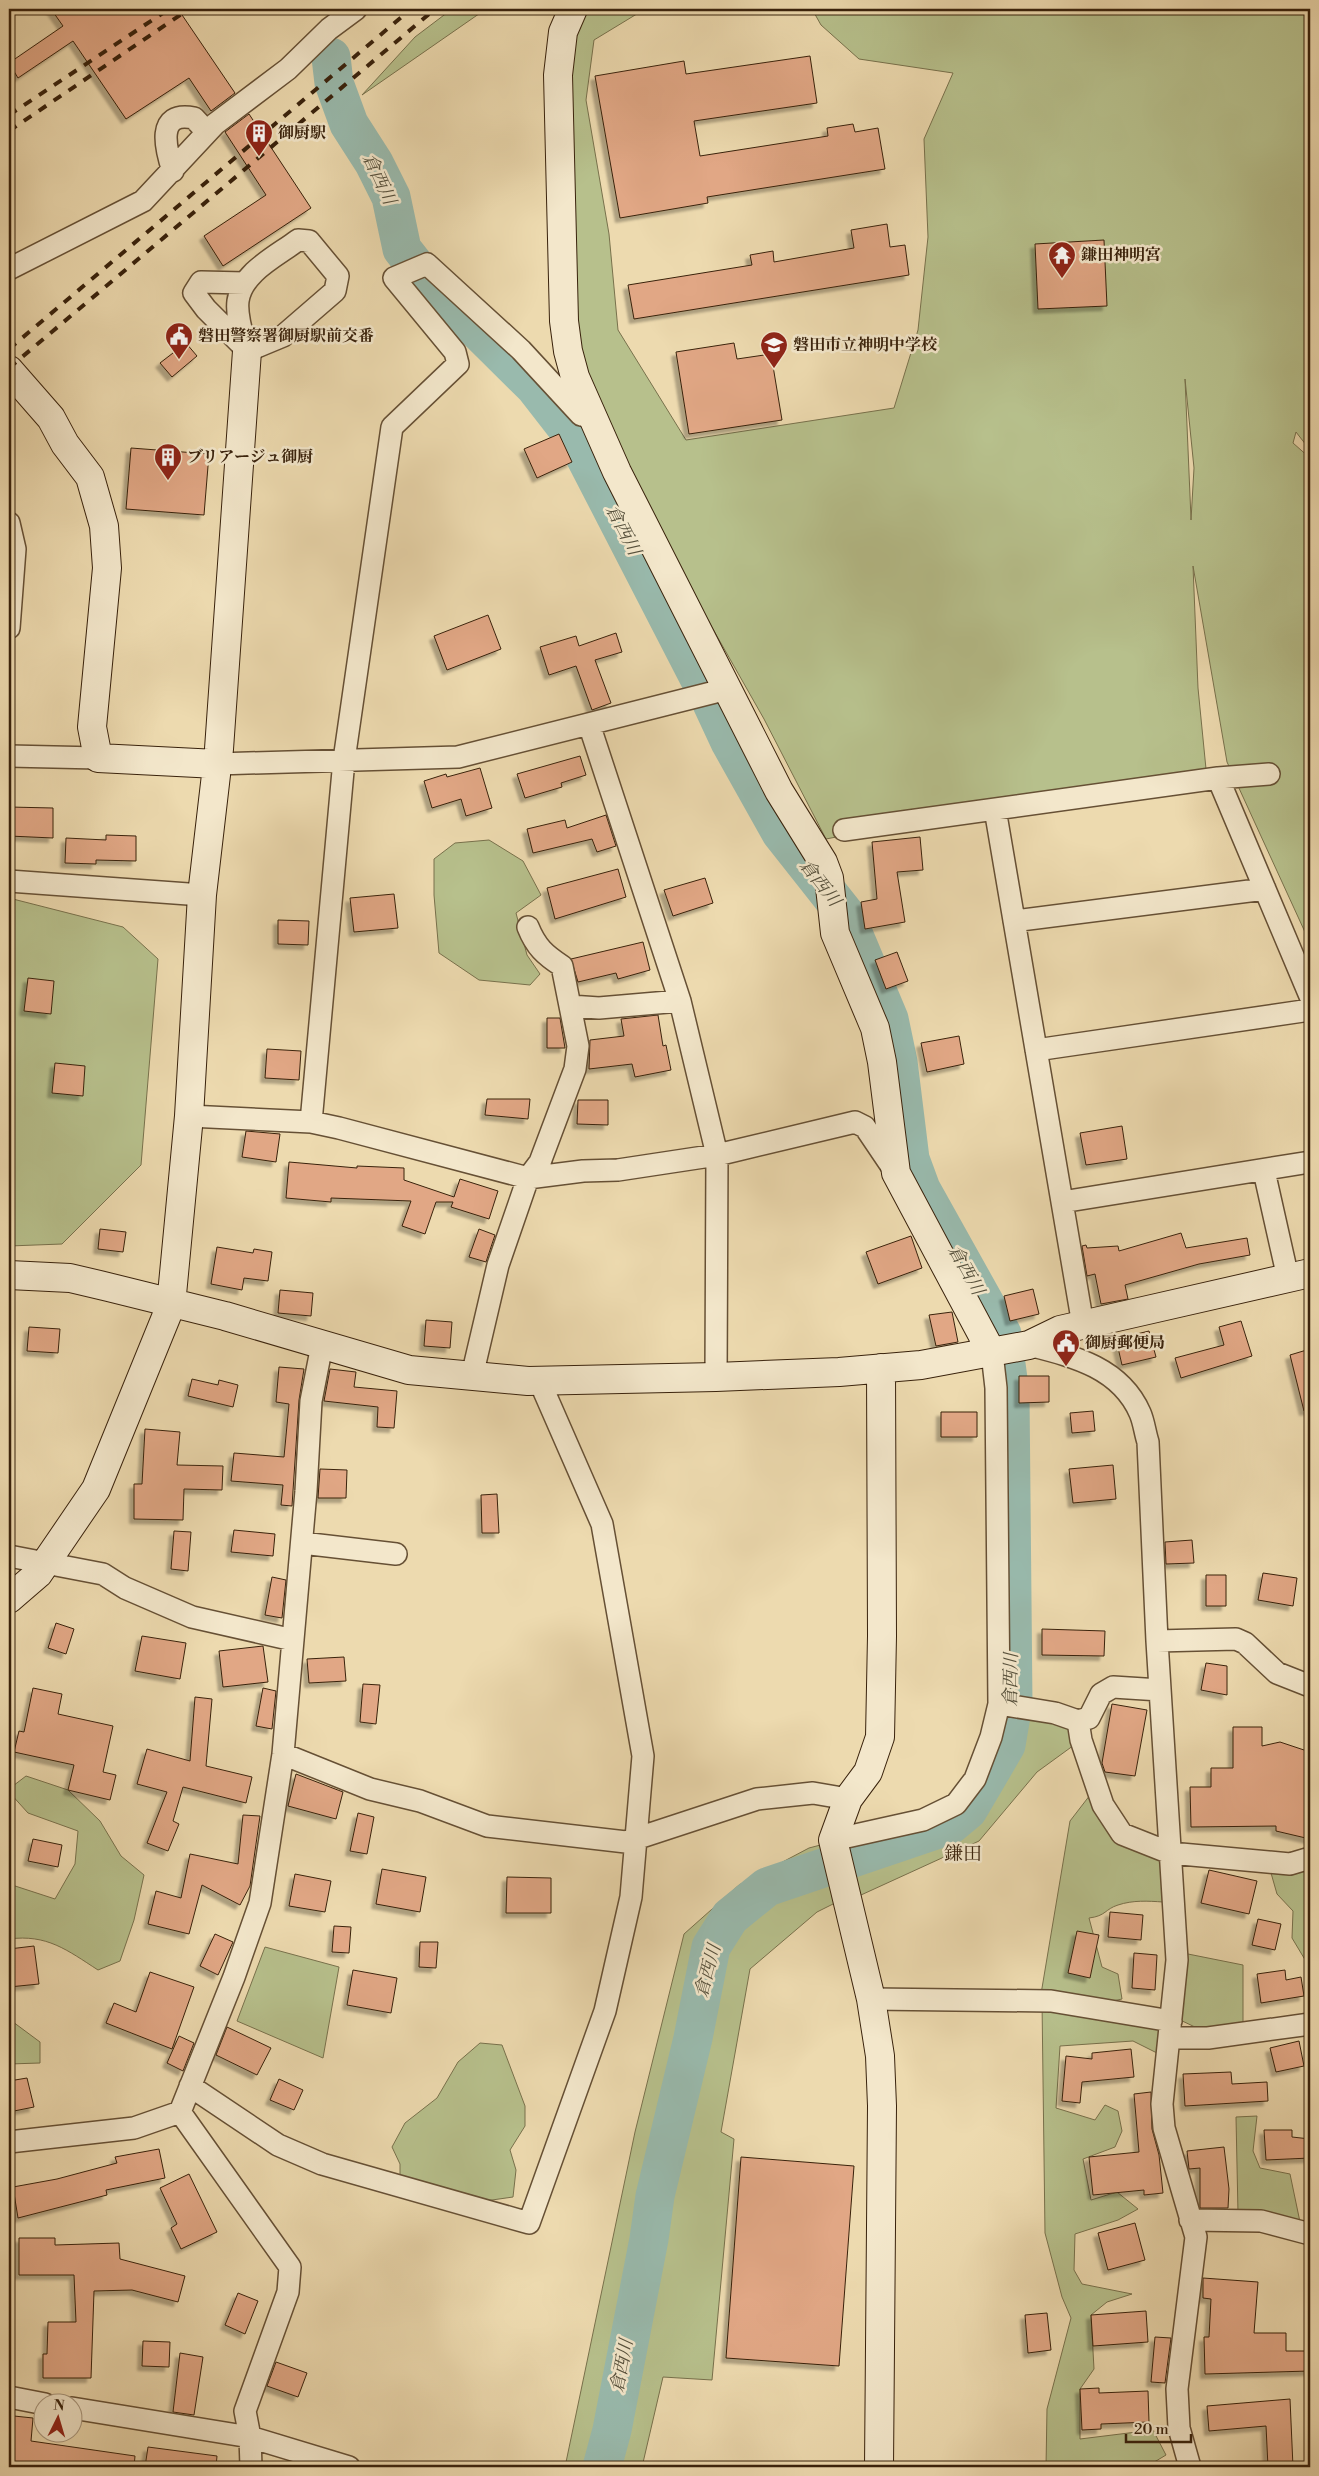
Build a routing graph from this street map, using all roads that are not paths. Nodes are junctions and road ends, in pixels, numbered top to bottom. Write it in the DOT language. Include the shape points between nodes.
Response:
graph roads {
  1 [pos="356,9"];
  2 [pos="573,9"];
  3 [pos="207,132"];
  4 [pos="172,171"];
  5 [pos="9,269"];
  6 [pos="245,283"];
  7 [pos="247,350"];
  8 [pos="9,370"];
  9 [pos="591,416"];
  10 [pos="9,523"];
  11 [pos="9,620"];
  12 [pos="727,689"];
  13 [pos="589,724"];
  14 [pos="9,756"];
  15 [pos="98,758"];
  16 [pos="344,760"];
  17 [pos="217,764"];
  18 [pos="1269,774"];
  19 [pos="1218,778"];
  20 [pos="995,809"];
  21 [pos="844,830"];
  22 [pos="9,881"];
  23 [pos="1265,889"];
  24 [pos="202,895"];
  25 [pos="1014,921"];
  26 [pos="528,927"];
  27 [pos="1310,996"];
  28 [pos="680,1001"];
  29 [pos="570,1006"];
  30 [pos="1310,1010"];
  31 [pos="1036,1050"];
  32 [pos="188,1116"];
  33 [pos="311,1122"];
  34 [pos="717,1155"];
  35 [pos="1310,1162"];
  36 [pos="1264,1171"];
  37 [pos="896,1173"];
  38 [pos="528,1178"];
  39 [pos="1062,1202"];
  40 [pos="9,1276"];
  41 [pos="1299,1276"];
  42 [pos="172,1304"];
  43 [pos="1083,1325"];
  44 [pos="322,1345"];
  45 [pos="1029,1345"];
  46 [pos="992,1353"];
  47 [pos="882,1368"];
  48 [pos="472,1376"];
  49 [pos="716,1377"];
  50 [pos="539,1380"];
  51 [pos="302,1543"];
  52 [pos="396,1554"];
  53 [pos="9,1556"];
  54 [pos="46,1562"];
  55 [pos="9,1600"];
  56 [pos="293,1640"];
  57 [pos="1157,1641"];
  58 [pos="1310,1686"];
  59 [pos="1160,1690"];
  60 [pos="999,1704"];
  61 [pos="1078,1721"];
  62 [pos="283,1754"];
  63 [pos="848,1799"];
  64 [pos="637,1838"];
  65 [pos="834,1846"];
  66 [pos="1170,1853"];
  67 [pos="1310,1858"];
  68 [pos="871,1999"];
  69 [pos="1310,2024"];
  70 [pos="1170,2030"];
  71 [pos="190,2086"];
  72 [pos="180,2112"];
  73 [pos="9,2142"];
  74 [pos="1190,2220"];
  75 [pos="1310,2234"];
  76 [pos="9,2397"];
  77 [pos="32,2401"];
  78 [pos="82,2410"];
  79 [pos="250,2437"];
  80 [pos="251,2467"];
  81 [pos="349,2467"];
  82 [pos="879,2467"];
  83 [pos="1190,2467"];
  1 -- 3 [label="street" via="329,29 288,69"];
  2 -- 9 [label="street" via="563,32 558,75 564,321 575,377"];
  3 -- 4 [label="street"];
  3 -- 4 [label="street" via="194,118 178,117 170,123 165,141"];
  4 -- 5 [label="street" via="143,201"];
  6 -- 7 [label="street" via="238,301"];
  6 -- 7 [label="street" via="201,282 194,293 206,310"];
  6 -- 7 [label="street" via="246,278 298,240 309,240 338,276 335,291 283,336"];
  7 -- 17 [label="street"];
  8 -- 15 [label="street" via="51,418 65,444 90,477 104,526 107,568 92,728"];
  9 -- 12 [label="street"];
  9 -- 16 [label="street" via="581,415 521,350 427,264 394,278 455,352 458,364 392,427"];
  10 -- 11 [label="street" via="15,549"];
  12 -- 13 [label="street"];
  12 -- 37 [label="street" via="829,878 835,933 875,1028"];
  13 -- 16 [label="street" via="458,756"];
  13 -- 28 [label="street"];
  14 -- 15 [label="street"];
  15 -- 17 [label="street"];
  16 -- 17 [label="street"];
  16 -- 33 [label="street"];
  17 -- 24 [label="street"];
  18 -- 19 [label="street"];
  19 -- 20 [label="street"];
  19 -- 23 [label="street"];
  20 -- 21 [label="street"];
  20 -- 25 [label="street"];
  22 -- 24 [label="street"];
  23 -- 25 [label="street"];
  23 -- 27 [label="street"];
  24 -- 32 [label="street"];
  25 -- 31 [label="street"];
  26 -- 29 [label="street" via="534,944 562,966"];
  28 -- 29 [label="street" via="599,1008"];
  28 -- 34 [label="street"];
  29 -- 38 [label="street" via="578,1046 575,1069 540,1162"];
  30 -- 31 [label="street"];
  31 -- 39 [label="street"];
  32 -- 33 [label="street"];
  32 -- 42 [label="street"];
  33 -- 38 [label="street"];
  34 -- 37 [label="street" via="854,1122 865,1127"];
  34 -- 38 [label="street" via="618,1170"];
  34 -- 49 [label="street"];
  35 -- 36 [label="street"];
  36 -- 39 [label="street"];
  36 -- 41 [label="street"];
  37 -- 46 [label="street"];
  38 -- 48 [label="street" via="498,1265"];
  39 -- 43 [label="street"];
  40 -- 42 [label="street" via="70,1278"];
  41 -- 43 [label="street"];
  42 -- 44 [label="street"];
  42 -- 54 [label="street" via="96,1489"];
  43 -- 45 [label="street" via="1060,1330"];
  44 -- 48 [label="street" via="409,1370"];
  44 -- 51 [label="street" via="311,1400"];
  45 -- 46 [label="street"];
  45 -- 57 [label="street" via="1075,1356 1117,1378 1139,1412 1148,1442"];
  46 -- 47 [label="street"];
  46 -- 60 [label="street" via="997,1398"];
  47 -- 49 [label="street"];
  47 -- 63 [label="street" via="880,1737 868,1772"];
  48 -- 50 [label="street"];
  49 -- 50 [label="street"];
  50 -- 64 [label="street" via="602,1524 643,1756"];
  51 -- 52 [label="street"];
  51 -- 56 [label="street"];
  53 -- 54 [label="street"];
  54 -- 55 [label="street" via="38,1574"];
  54 -- 56 [label="street" via="103,1574 125,1588 192,1618"];
  56 -- 62 [label="street"];
  57 -- 58 [label="street" via="1236,1639 1277,1673"];
  57 -- 59 [label="street"];
  59 -- 61 [label="street" via="1112,1687 1101,1694 1089,1718"];
  59 -- 66 [label="street"];
  60 -- 61 [label="street" via="1055,1713"];
  60 -- 65 [label="street" via="975,1779 956,1804 923,1820"];
  61 -- 66 [label="street" via="1081,1740 1104,1805 1122,1834"];
  62 -- 64 [label="street" via="370,1788 420,1800 487,1826 626,1842"];
  62 -- 71 [label="street" via="260,1903"];
  63 -- 64 [label="street" via="813,1793 757,1799"];
  63 -- 65 [label="street"];
  64 -- 71 [label="street" via="631,1897 605,2011 529,2223 322,2164 278,2145"];
  65 -- 68 [label="street"];
  66 -- 67 [label="street" via="1290,1864"];
  66 -- 70 [label="street" via="1177,1960"];
  68 -- 70 [label="street" via="1051,2001"];
  68 -- 82 [label="street" via="880,2056 882,2106"];
  69 -- 70 [label="street" via="1208,2038"];
  70 -- 74 [label="street" via="1162,2104 1164,2128"];
  71 -- 72 [label="street"];
  72 -- 73 [label="street" via="134,2128"];
  72 -- 79 [label="street" via="290,2267 288,2292 245,2411"];
  74 -- 75 [label="street" via="1261,2221"];
  74 -- 83 [label="street" via="1196,2237 1178,2389 1180,2428"];
  76 -- 77 [label="street"];
  78 -- 79 [label="street"];
  79 -- 80 [label="street"];
  79 -- 81 [label="street"];
}
